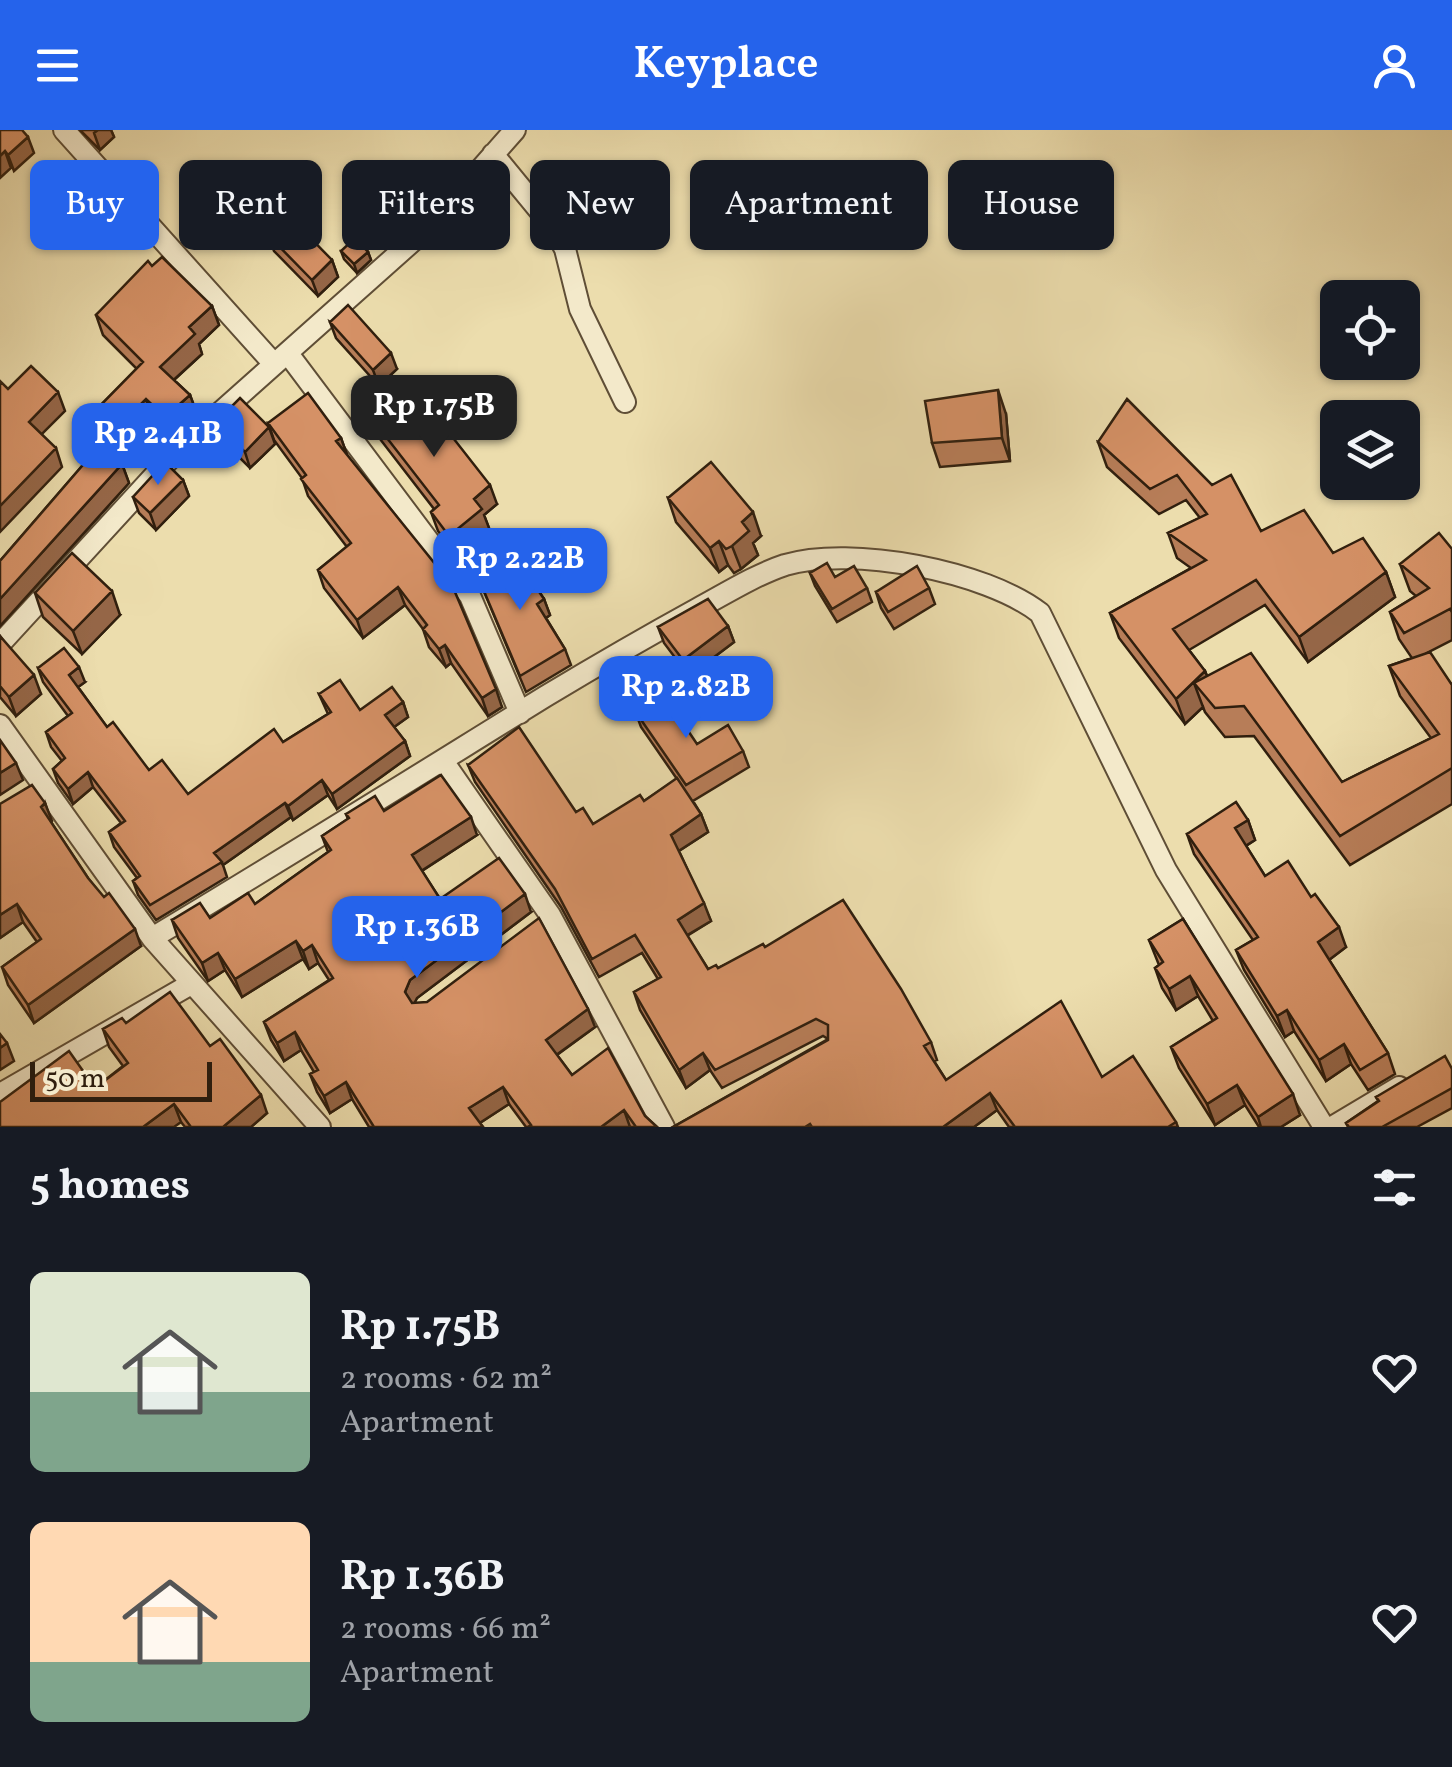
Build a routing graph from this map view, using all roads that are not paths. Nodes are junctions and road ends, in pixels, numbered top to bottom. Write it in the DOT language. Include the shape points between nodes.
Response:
graph roads {
  1 [pos="64,130"];
  2 [pos="515,130"];
  3 [pos="493,154"];
  4 [pos="281,360"];
  5 [pos="625,402"];
  6 [pos="0,644"];
  7 [pos="520,713"];
  8 [pos="0,726"];
  9 [pos="442,761"];
  10 [pos="152,938"];
  11 [pos="190,984"];
  12 [pos="1418,1076"];
  13 [pos="0,1094"];
  14 [pos="320,1127"];
  15 [pos="663,1127"];
  16 [pos="1324,1127"];
  17 [pos="1332,1127"];
  1 -- 4 [label="street"];
  2 -- 3 [label="street"];
  3 -- 4 [label="street" via="433,223"];
  3 -- 5 [label="street" via="554,227 580,309"];
  4 -- 6 [label="street" via="177,451"];
  4 -- 7 [label="street" via="470,596"];
  7 -- 9 [label="street"];
  7 -- 16 [label="street" via="783,566 851,558 928,570 1020,597 1040,612 1166,870"];
  8 -- 10 [label="street" via="35,789"];
  9 -- 10 [label="street"];
  9 -- 15 [label="street" via="618,1036"];
  10 -- 11 [label="street"];
  11 -- 13 [label="street"];
  11 -- 14 [label="street"];
  12 -- 17 [label="street"];
}
